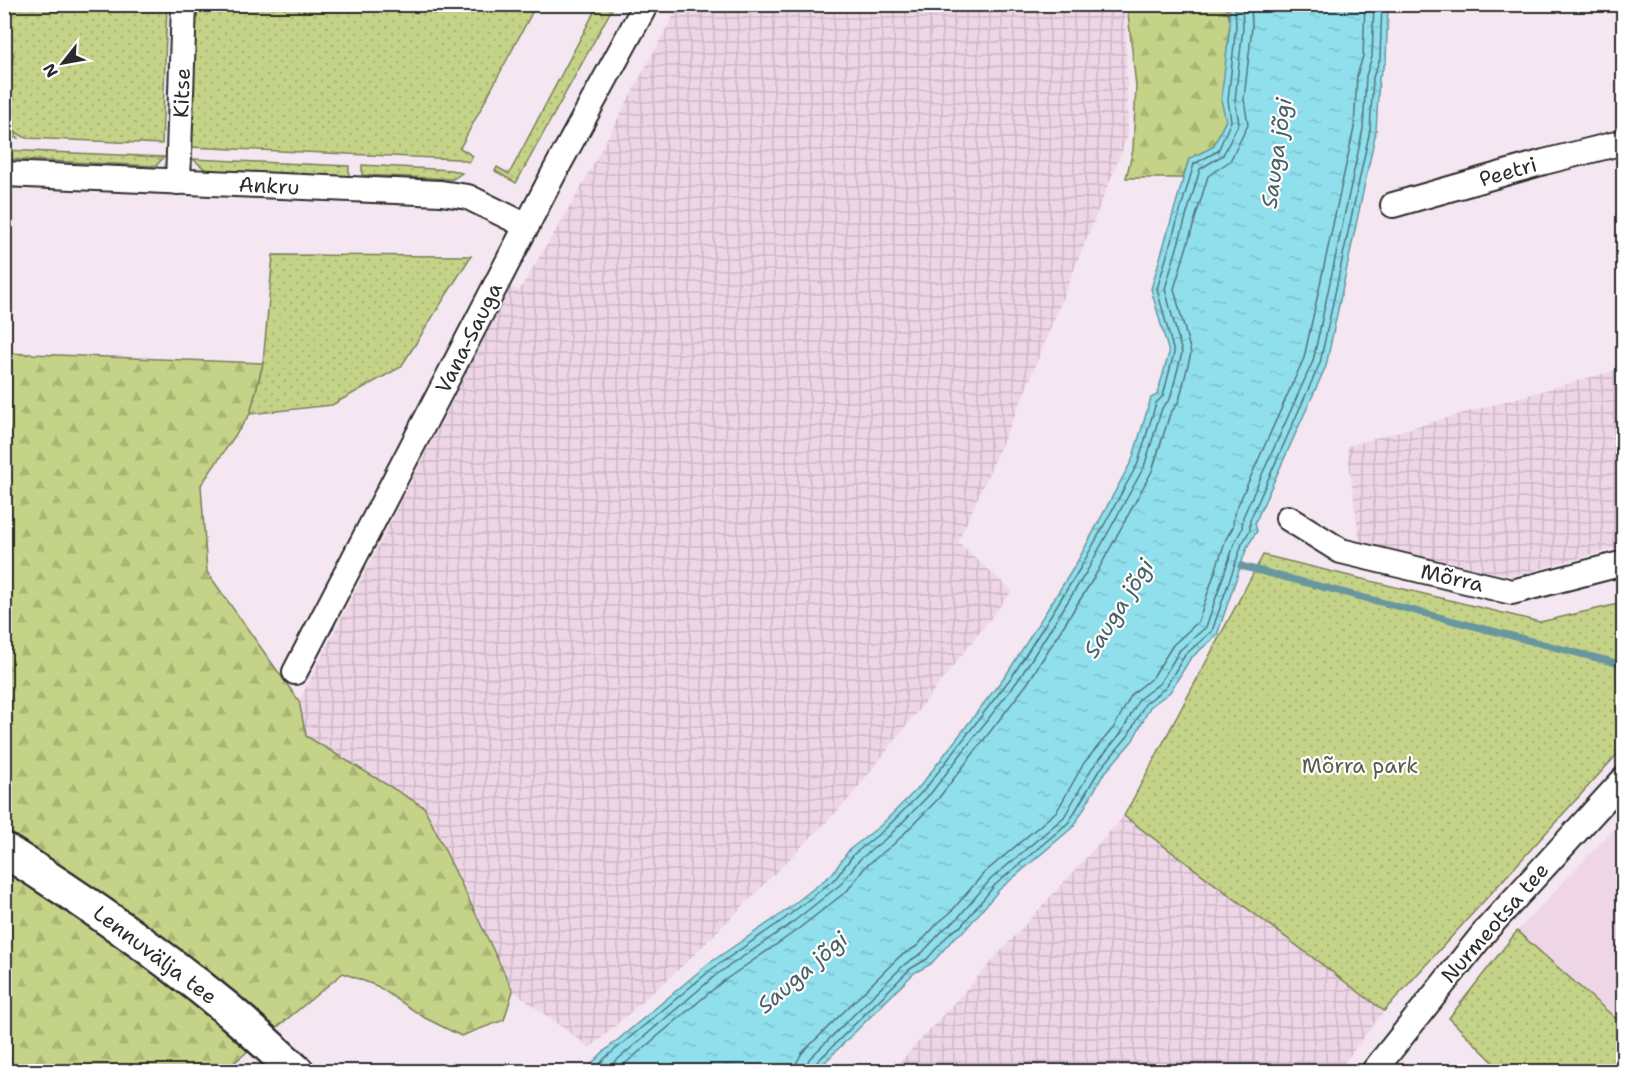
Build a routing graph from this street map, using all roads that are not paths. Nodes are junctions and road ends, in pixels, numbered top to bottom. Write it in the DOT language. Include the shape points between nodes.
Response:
graph roads {
  1 [pos="184,4"];
  2 [pos="646,4"];
  3 [pos="1623,142"];
  4 [pos="4,174"];
  5 [pos="178,182"];
  6 [pos="1393,205"];
  7 [pos="527,226"];
  8 [pos="1288,518"];
  9 [pos="1623,563"];
  10 [pos="295,672"];
  11 [pos="1623,779"];
  12 [pos="4,850"];
  13 [pos="297,1071"];
  14 [pos="1373,1071"];
  1 -- 5 [label="street, Kitse"];
  2 -- 7 [label="street, Vana-Sauga"];
  3 -- 6 [label="street, Peetri"];
  4 -- 5 [label="street, Ankru"];
  5 -- 7 [label="street, Ankru" via="468,197"];
  7 -- 10 [label="street, Vana-Sauga"];
  8 -- 9 [label="street, Mõrra" via="1341,551 1512,592"];
  11 -- 14 [label="street, Nurmeotsa tee" via="1487,929"];
  12 -- 13 [label="main road, Lennuvälja tee" via="138,941 226,1008"];
}
